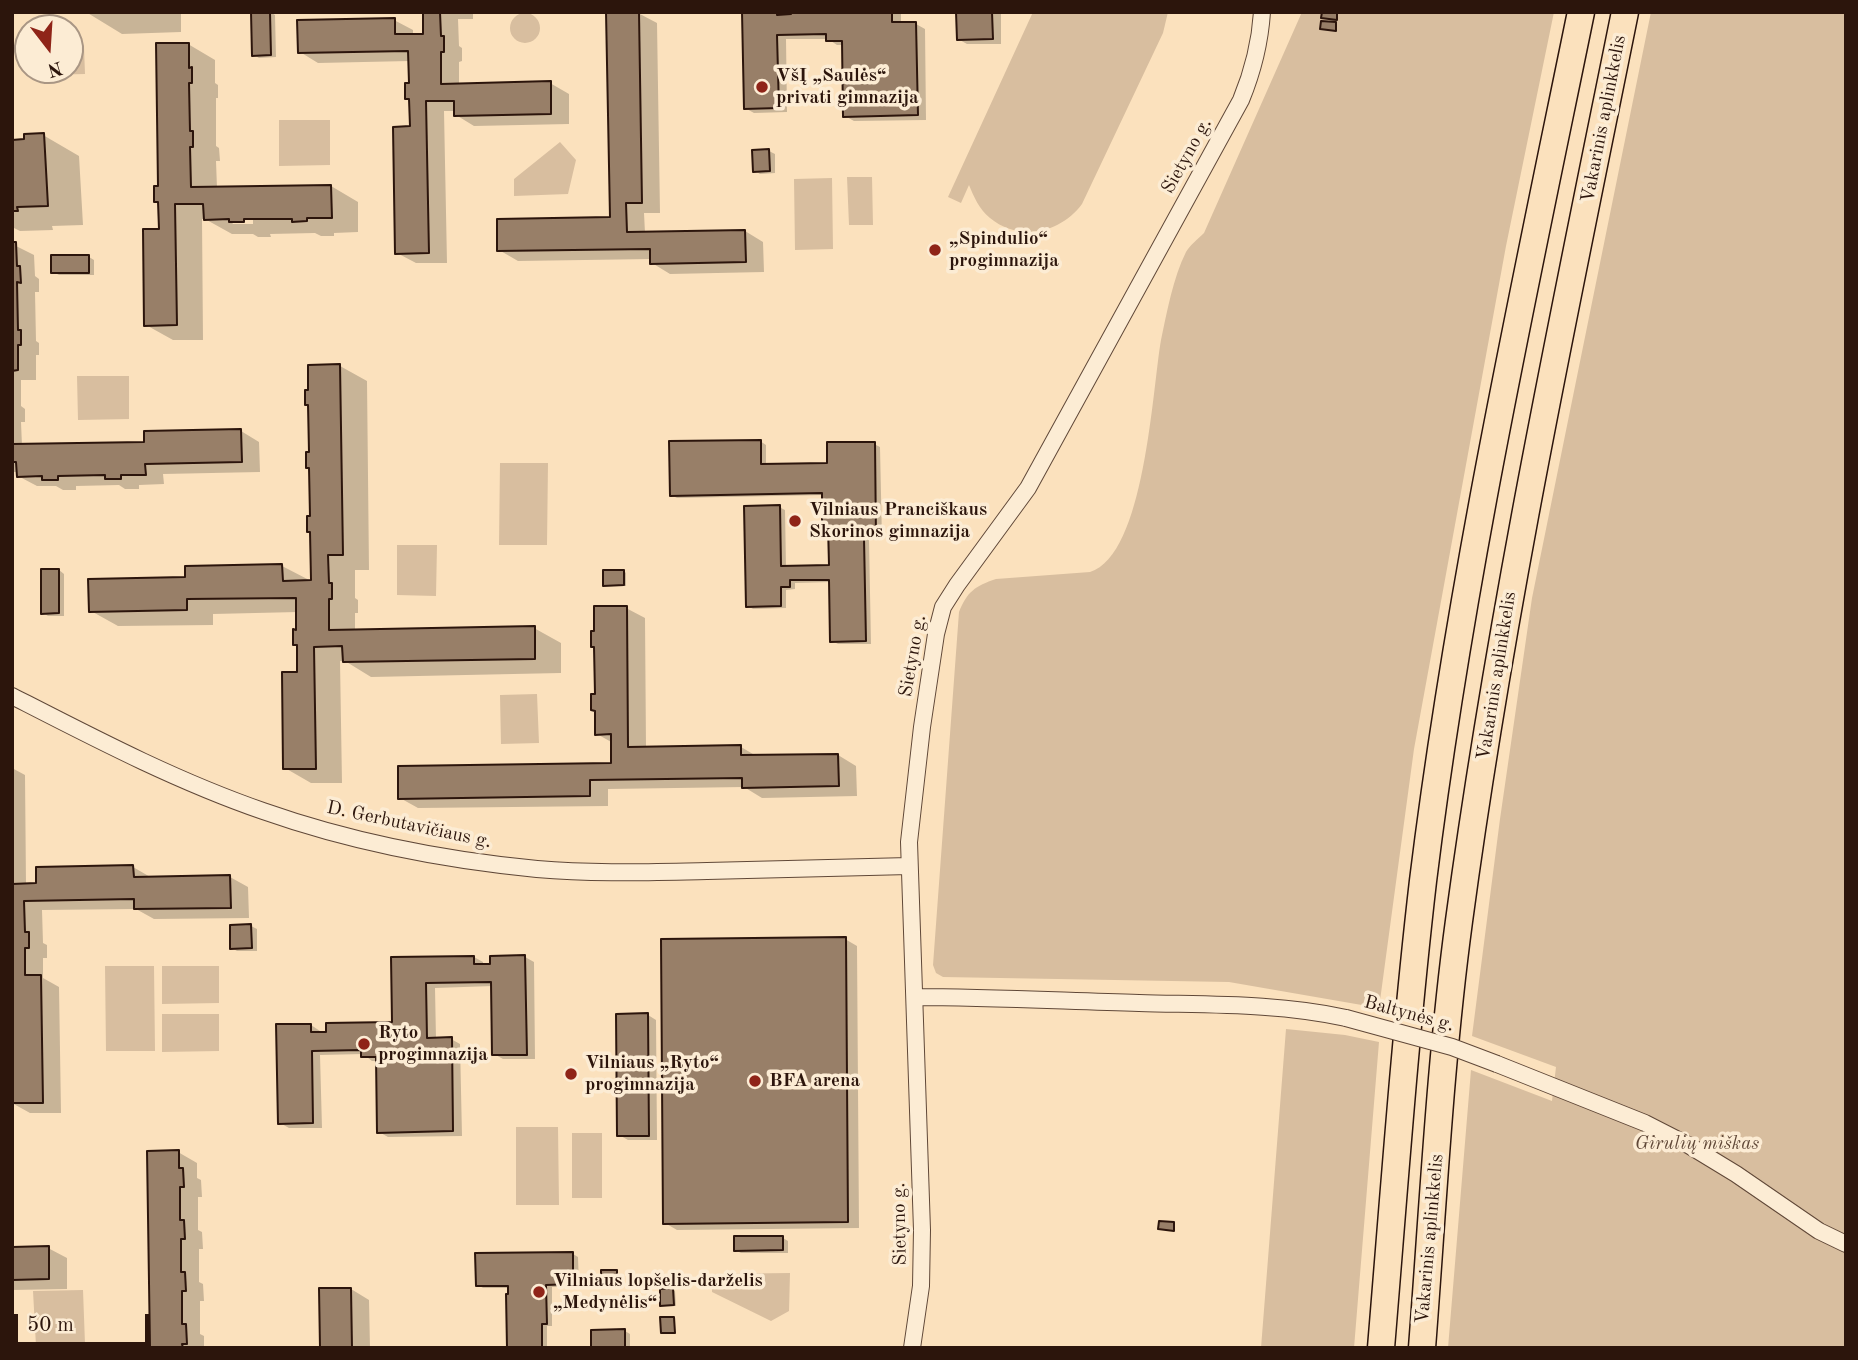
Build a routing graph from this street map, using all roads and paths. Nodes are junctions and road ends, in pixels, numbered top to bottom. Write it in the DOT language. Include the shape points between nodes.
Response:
graph roads {
  1 [pos="1262,12"];
  2 [pos="1581,12"];
  3 [pos="1626,12"];
  4 [pos="12,696"];
  5 [pos="909,866"];
  6 [pos="915,997"];
  7 [pos="1846,1244"];
  8 [pos="912,1348"];
  9 [pos="1381,1348"];
  10 [pos="1422,1348"];
  1 -- 5 [label="street, Sietyno g." via="1260,39 1241,100 1035,477 943,607 922,727"];
  2 -- 9 [label="highway, Vakarinis aplinkkelis" via="1481,508 1423,880"];
  3 -- 10 [label="highway, Vakarinis aplinkkelis" via="1512,581 1459,920"];
  4 -- 5 [label="street, D. Gerbutavičiaus g." via="180,778 263,811 433,855 591,871"];
  5 -- 6 [label="street, Sietyno g."];
  6 -- 7 [label="street, Baltynės g., bridge" via="1280,1009 1391,1028 1452,1047 1645,1123 1690,1146"];
  6 -- 8 [label="street, Sietyno g." via="922,1230 921,1286"];
}
